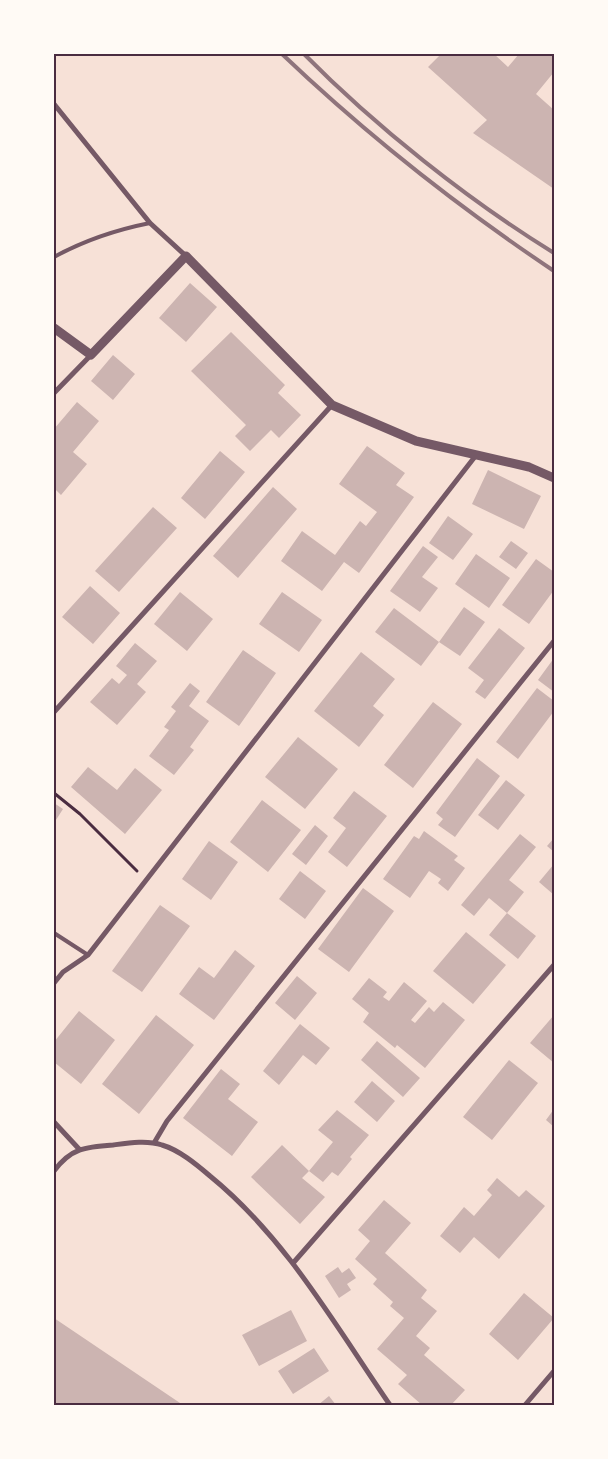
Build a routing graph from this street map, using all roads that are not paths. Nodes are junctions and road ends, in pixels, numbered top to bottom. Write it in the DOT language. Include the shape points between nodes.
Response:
graph roads {
  1 [pos="54,104"];
  2 [pos="150,223"];
  3 [pos="186,256"];
  4 [pos="54,257"];
  5 [pos="54,328"];
  6 [pos="91,355"];
  7 [pos="54,393"];
  8 [pos="332,405"];
  9 [pos="477,454"];
  10 [pos="554,478"];
  11 [pos="554,641"];
  12 [pos="54,712"];
  13 [pos="54,933"];
  14 [pos="88,955"];
  15 [pos="554,965"];
  16 [pos="54,983"];
  17 [pos="54,1122"];
  18 [pos="154,1143"];
  19 [pos="79,1149"];
  20 [pos="54,1171"];
  21 [pos="294,1262"];
  22 [pos="554,1371"];
  23 [pos="390,1405"];
  24 [pos="525,1405"];
  1 -- 2 [label="street"];
  2 -- 3 [label="street"];
  2 -- 4 [label="lane" via="111,231"];
  3 -- 6 [label="street"];
  3 -- 8 [label="street"];
  5 -- 6 [label="street"];
  6 -- 7 [label="street"];
  8 -- 9 [label="street" via="416,441"];
  8 -- 12 [label="street"];
  9 -- 10 [label="street" via="529,466"];
  9 -- 14 [label="street"];
  11 -- 18 [label="street" via="167,1121"];
  13 -- 14 [label="lane"];
  14 -- 16 [label="street" via="62,972"];
  15 -- 21 [label="street"];
  17 -- 19 [label="street"];
  18 -- 19 [label="street"];
  18 -- 21 [label="street" via="171,1148 222,1186"];
  19 -- 20 [label="street" via="70,1153"];
  21 -- 23 [label="street"];
  22 -- 24 [label="street"];
}
